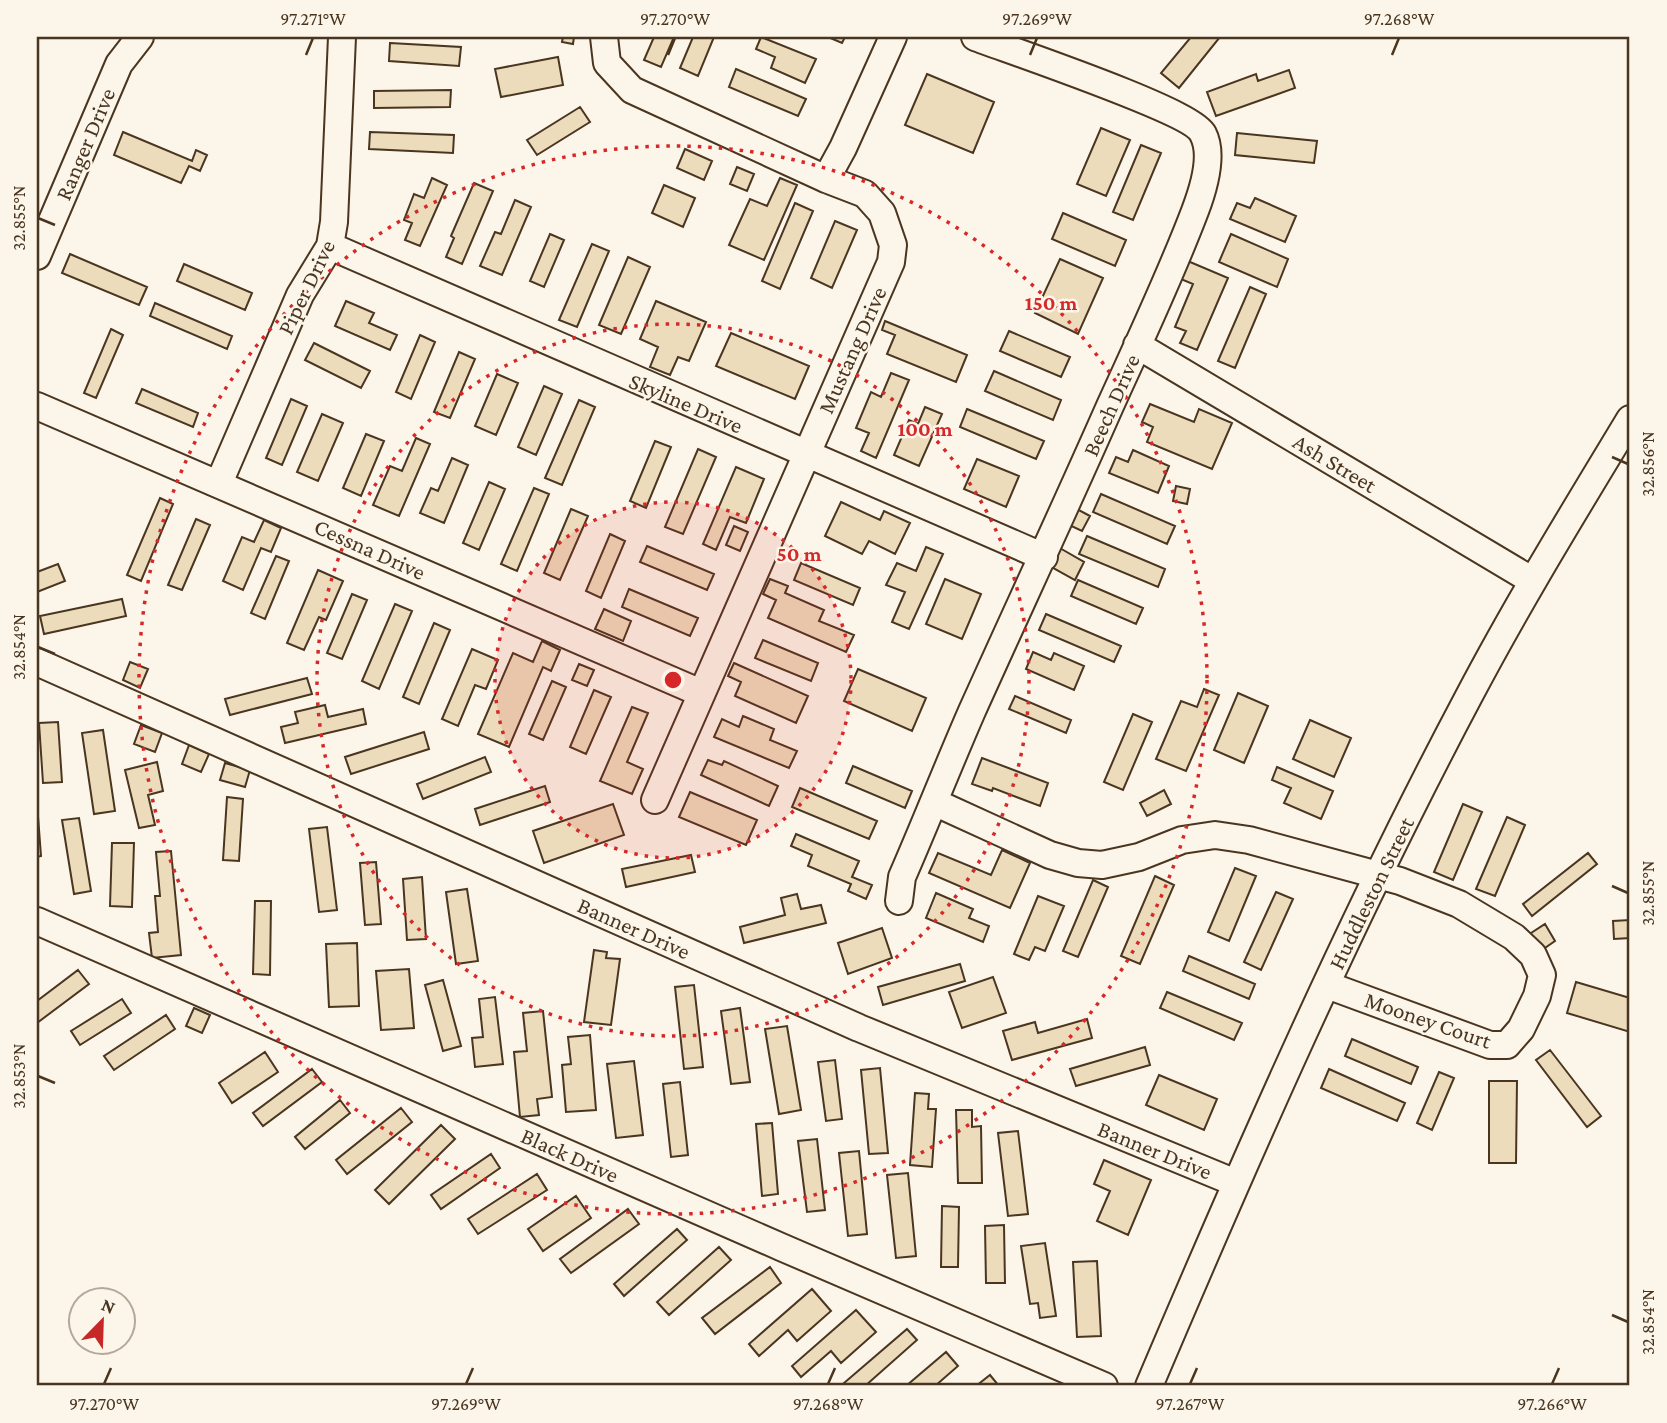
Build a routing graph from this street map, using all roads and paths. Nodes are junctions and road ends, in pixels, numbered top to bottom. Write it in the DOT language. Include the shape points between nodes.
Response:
graph roads {
  1 [pos="140,37"];
  2 [pos="342,37"];
  3 [pos="604,37"];
  4 [pos="893,37"];
  5 [pos="975,37"];
  6 [pos="826,179"];
  7 [pos="330,246"];
  8 [pos="37,256"];
  9 [pos="1137,345"];
  10 [pos="37,406"];
  11 [pos="1630,419"];
  12 [pos="806,455"];
  13 [pos="219,483"];
  14 [pos="1044,557"];
  15 [pos="1533,581"];
  16 [pos="37,662"];
  17 [pos="701,693"];
  18 [pos="655,800"];
  19 [pos="934,802"];
  20 [pos="1379,876"];
  21 [pos="899,901"];
  22 [pos="37,921"];
  23 [pos="1327,985"];
  24 [pos="1236,1183"];
  25 [pos="1104,1386"];
  26 [pos="1149,1386"];
  1 -- 8 [label="street, Ranger Drive" via="120,64"];
  2 -- 7 [label="street, Piper Drive"];
  3 -- 6 [label="street, Mustang Drive" via="607,63 632,90"];
  4 -- 6 [label="street"];
  5 -- 9 [label="street, Beech Drive" via="1144,100 1202,131 1207,146 1205,174 1195,210"];
  6 -- 12 [label="street, Mustang Drive" via="865,194 882,213 892,245 891,262"];
  7 -- 12 [label="street, Skyline Drive"];
  7 -- 13 [label="street, Piper Drive" via="300,295"];
  9 -- 14 [label="street, Beech Drive"];
  9 -- 15 [label="street, Ash Street"];
  10 -- 13 [label="street, Cessna Drive"];
  11 -- 15 [label="street, Huddleston Street"];
  12 -- 14 [label="street, Skyline Drive"];
  12 -- 17 [label="street, Mustang Drive"];
  13 -- 17 [label="street, Cessna Drive"];
  14 -- 19 [label="street, Beech Drive"];
  15 -- 20 [label="street, Huddleston Street" via="1469,696"];
  16 -- 24 [label="street, Banner Drive" via="859,1028"];
  17 -- 18 [label="street, Mustang Drive"];
  19 -- 20 [label="street" via="1050,855 1078,863 1139,857 1182,840 1215,835"];
  19 -- 21 [label="street, Beech Drive" via="902,877"];
  20 -- 23 [label="street, Huddleston Street"];
  20 -- 23 [label="street, Mooney Court" via="1459,904 1514,937 1533,955 1542,975 1537,996 1521,1029 1507,1045 1490,1045"];
  22 -- 25 [label="street, Black Drive"];
  23 -- 24 [label="street, Huddleston Street"];
  24 -- 26 [label="street, Huddleston Street"];
}
